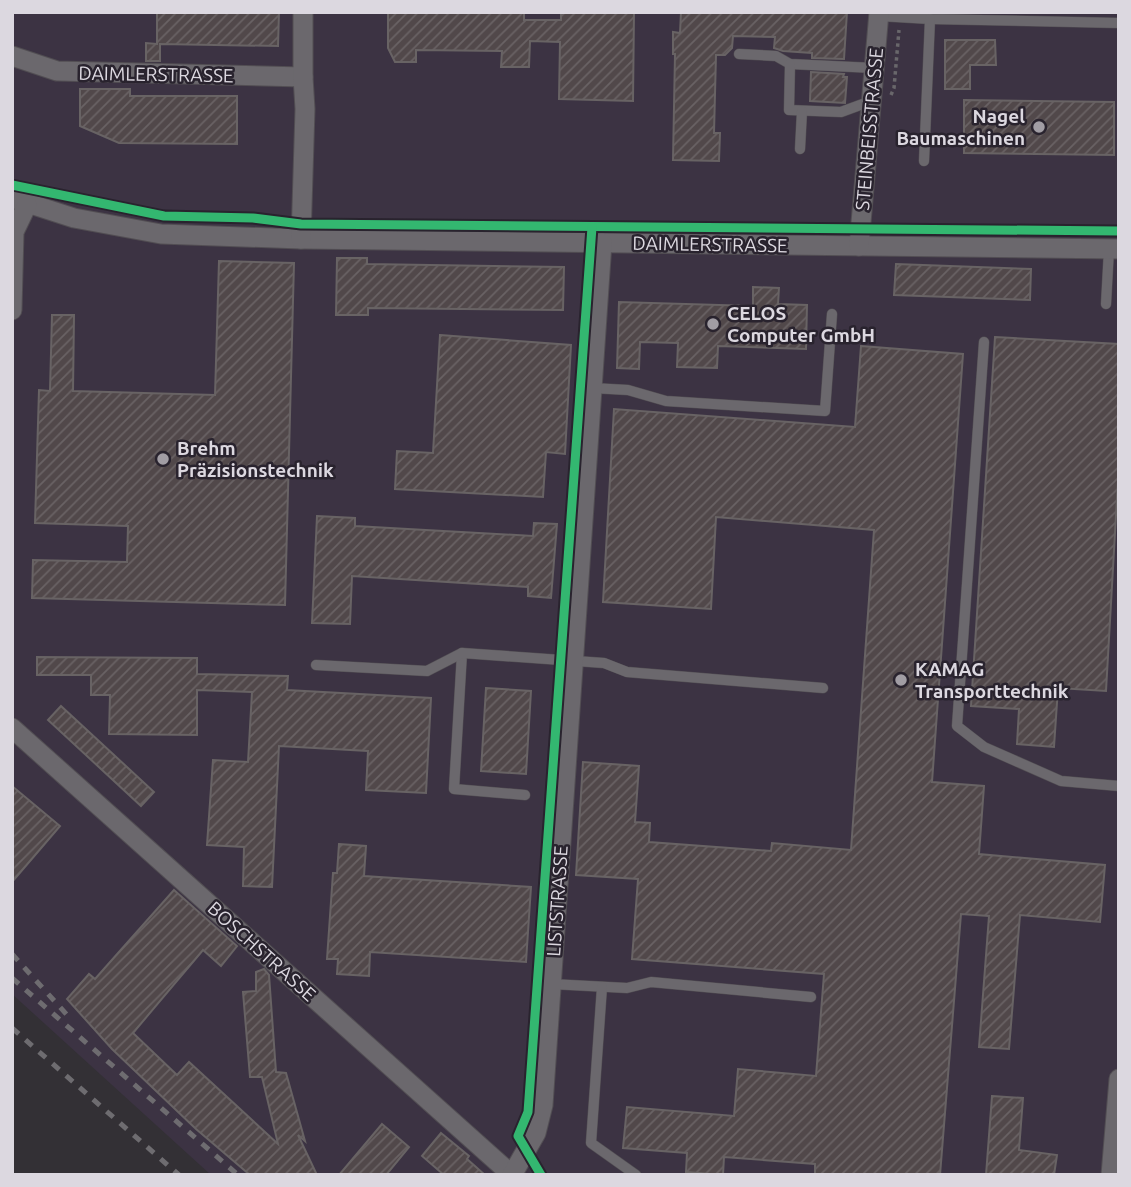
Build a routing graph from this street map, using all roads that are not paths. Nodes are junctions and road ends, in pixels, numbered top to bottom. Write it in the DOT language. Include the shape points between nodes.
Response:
graph roads {
  1 [pos="303,12"];
  2 [pos="879,14"];
  3 [pos="930,19"];
  4 [pos="1119,23"];
  5 [pos="739,54"];
  6 [pos="12,56"];
  7 [pos="790,64"];
  8 [pos="874,68"];
  9 [pos="303,77"];
  10 [pos="871,108"];
  11 [pos="802,111"];
  12 [pos="800,149"];
  13 [pos="924,161"];
  14 [pos="20,201"];
  15 [pos="301,239"];
  16 [pos="602,243"];
  17 [pos="859,246"];
  18 [pos="1114,249"];
  19 [pos="1106,304"];
  20 [pos="12,310"];
  21 [pos="832,314"];
  22 [pos="984,342"];
  23 [pos="593,388"];
  24 [pos="462,653"];
  25 [pos="574,660"];
  26 [pos="316,665"];
  27 [pos="823,688"];
  28 [pos="12,728"];
  29 [pos="1119,786"];
  30 [pos="525,795"];
  31 [pos="551,984"];
  32 [pos="602,987"];
  33 [pos="811,997"];
  34 [pos="1119,1079"];
  35 [pos="512,1175"];
  36 [pos="636,1175"];
  37 [pos="1111,1175"];
  1 -- 9 [label="street"];
  2 -- 3 [label="lane"];
  2 -- 8 [label="street, STEINBEISSTRASSE"];
  3 -- 4 [label="lane"];
  3 -- 13 [label="lane"];
  5 -- 7 [label="lane" via="776,56"];
  6 -- 9 [label="street, DAIMLERSTRASSE" via="57,71"];
  7 -- 8 [label="lane"];
  7 -- 11 [label="lane" via="789,110"];
  8 -- 10 [label="street, STEINBEISSTRASSE"];
  9 -- 15 [label="street"];
  10 -- 11 [label="lane"];
  10 -- 17 [label="street, STEINBEISSTRASSE"];
  11 -- 12 [label="lane"];
  14 -- 15 [label="street, DAIMLERSTRASSE" via="106,226 161,234"];
  14 -- 20 [label="street" via="14,232"];
  15 -- 16 [label="street, DAIMLERSTRASSE"];
  16 -- 17 [label="street, DAIMLERSTRASSE"];
  16 -- 23 [label="street, LISTSTRASSE"];
  17 -- 18 [label="street, DAIMLERSTRASSE"];
  18 -- 19 [label="lane"];
  21 -- 23 [label="lane" via="825,411 666,401 628,390"];
  22 -- 29 [label="lane" via="957,726 984,747 1061,781"];
  23 -- 25 [label="street, LISTSTRASSE"];
  24 -- 25 [label="lane"];
  24 -- 26 [label="lane" via="427,671"];
  24 -- 30 [label="lane" via="454,789"];
  25 -- 27 [label="lane" via="604,663 627,672"];
  25 -- 31 [label="street, LISTSTRASSE"];
  28 -- 35 [label="street, BOSCHSTRASSE"];
  31 -- 32 [label="lane"];
  31 -- 35 [label="street, LISTSTRASSE" via="543,1105 536,1133"];
  32 -- 33 [label="lane" via="627,988 651,982"];
  32 -- 36 [label="lane" via="591,1143"];
  34 -- 37 [label="street"];
}
